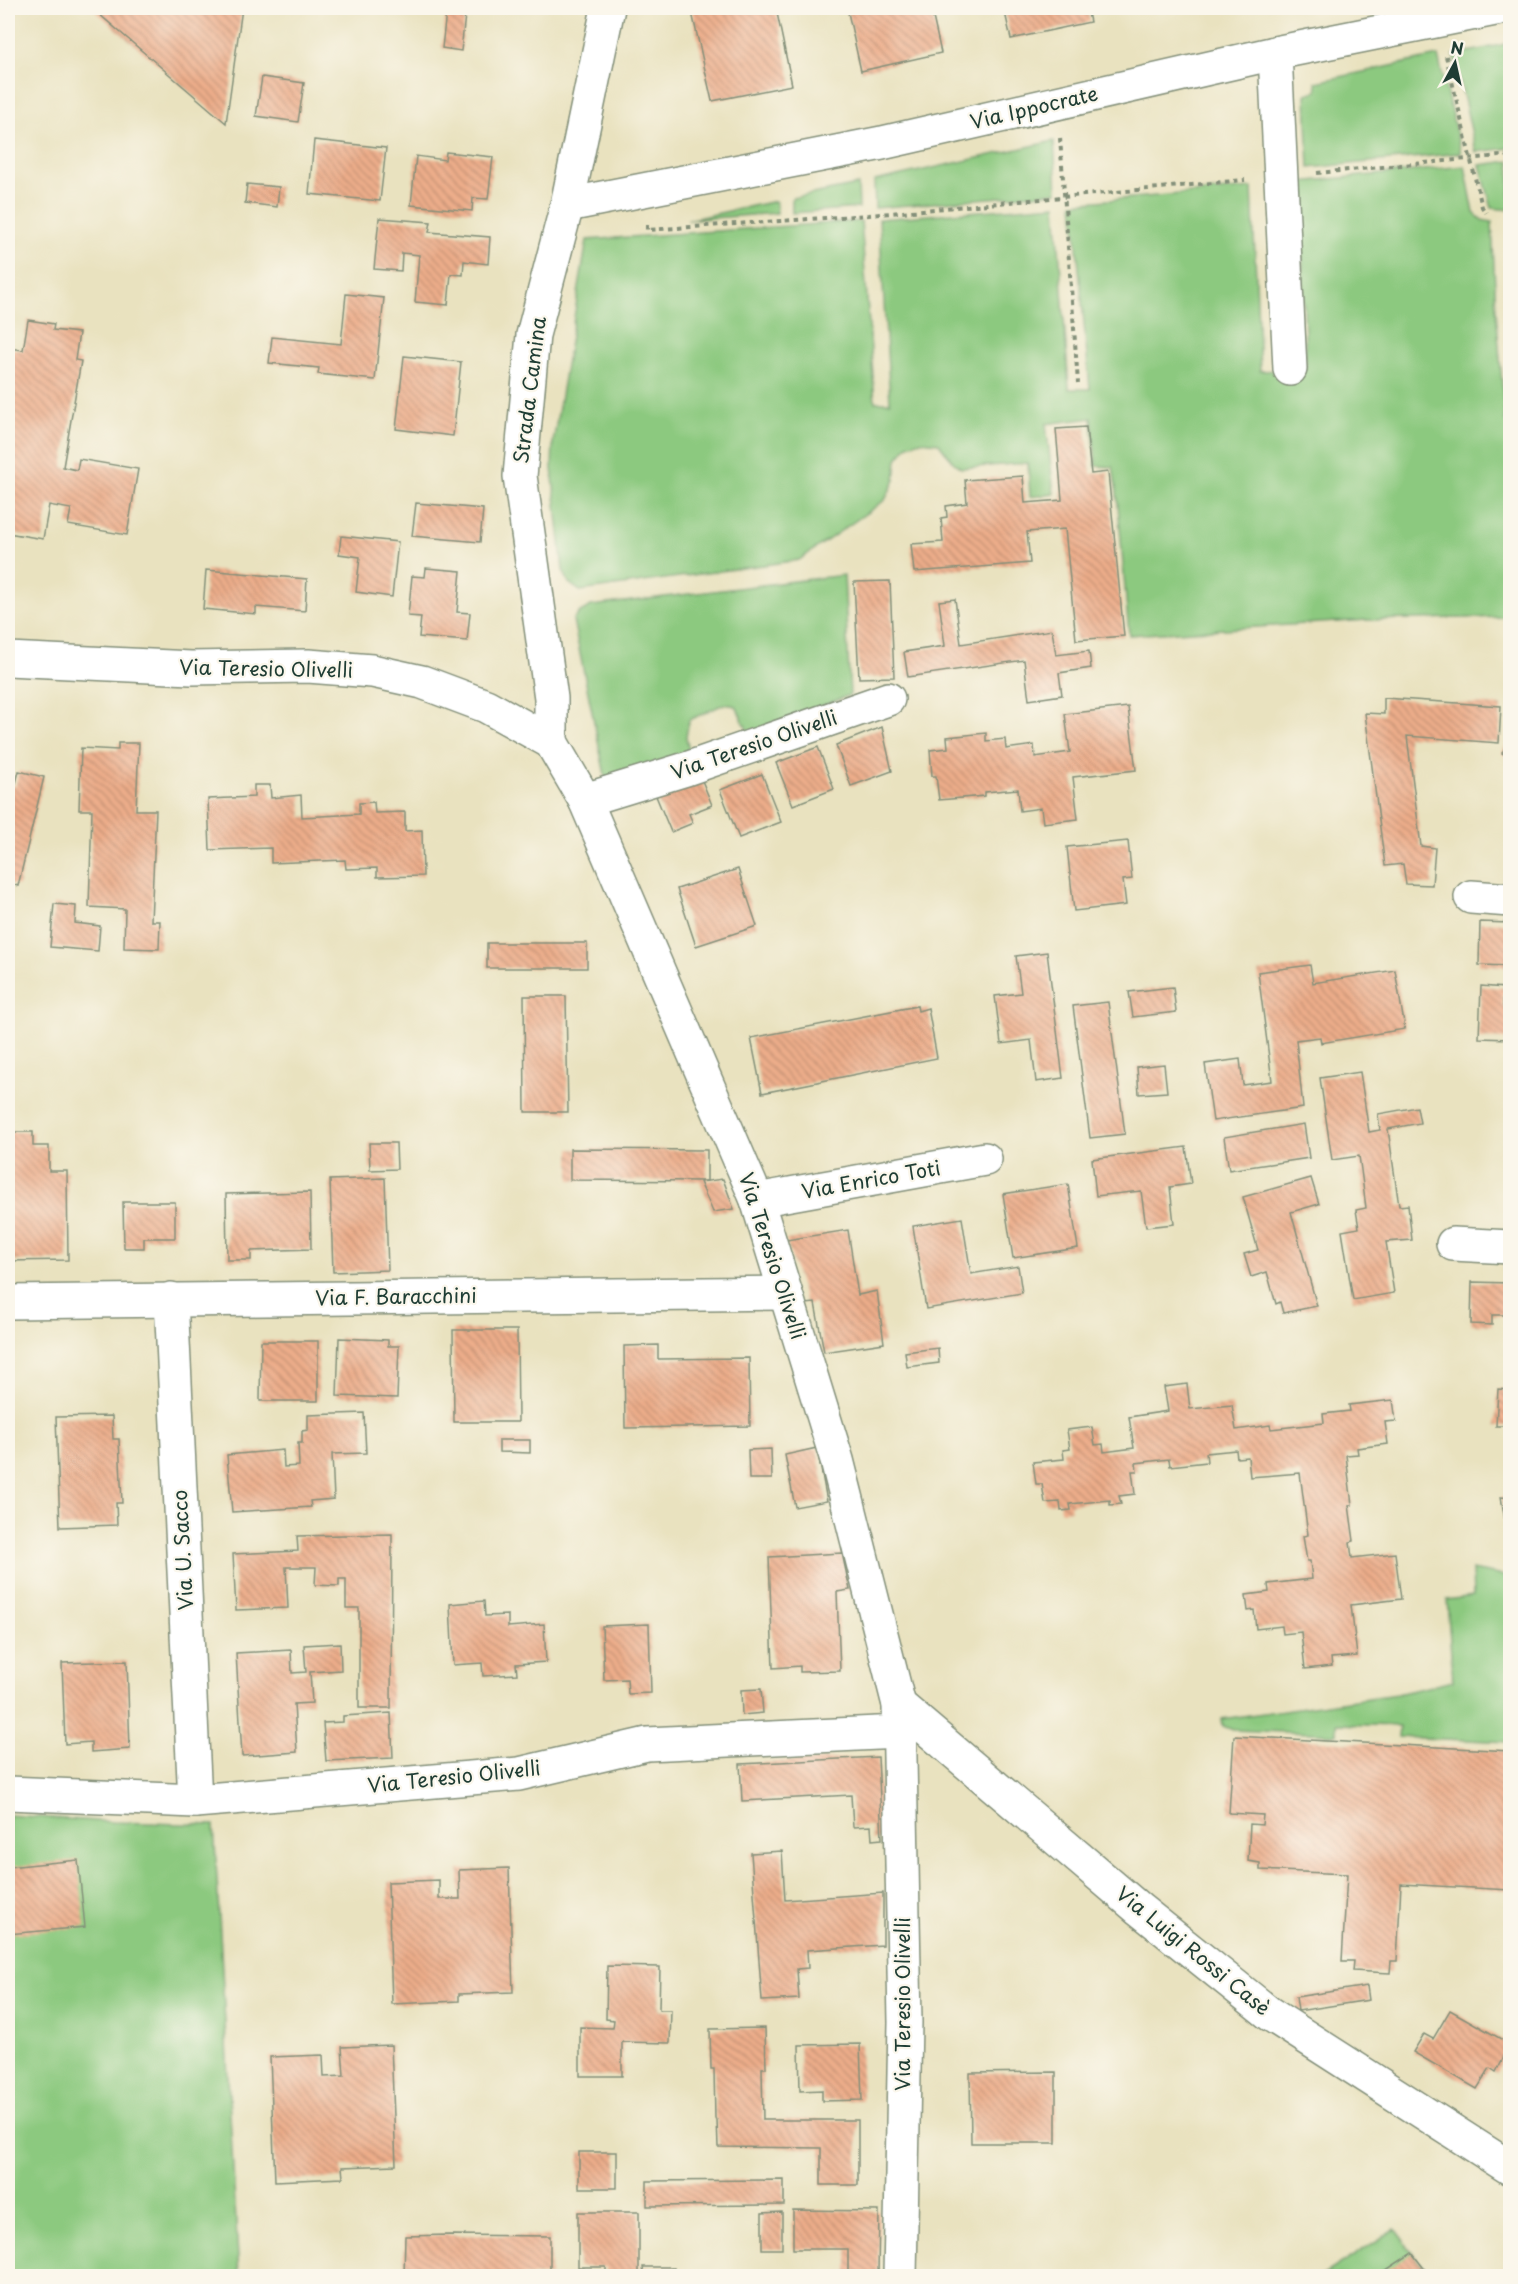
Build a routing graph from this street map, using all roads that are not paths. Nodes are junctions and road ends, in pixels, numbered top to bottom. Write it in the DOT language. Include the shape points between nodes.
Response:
graph roads {
  1 [pos="608,8"];
  2 [pos="1500,8"];
  3 [pos="1275,53"];
  4 [pos="567,205"];
  5 [pos="1290,369"];
  6 [pos="8,660"];
  7 [pos="888,699"];
  8 [pos="551,742"];
  9 [pos="585,800"];
  10 [pos="1471,897"];
  11 [pos="1510,900"];
  12 [pos="985,1159"];
  13 [pos="757,1200"];
  14 [pos="1453,1244"];
  15 [pos="1510,1247"];
  16 [pos="785,1293"];
  17 [pos="171,1299"];
  18 [pos="8,1302"];
  19 [pos="899,1718"];
  20 [pos="8,1793"];
  21 [pos="195,1801"];
  22 [pos="1510,2168"];
  23 [pos="900,2277"];
  1 -- 4 [label="street, Strada Camina"];
  2 -- 3 [label="street, Via Ippocrate"];
  3 -- 4 [label="street, Via Ippocrate" via="882,143"];
  3 -- 5 [label="street"];
  4 -- 8 [label="street, Strada Camina" via="533,335 520,476 551,698"];
  6 -- 8 [label="street, Via Teresio Olivelli" via="192,668 308,666 372,671 422,682 486,706"];
  7 -- 9 [label="street, Via Teresio Olivelli" via="686,770"];
  8 -- 9 [label="street, Via Teresio Olivelli"];
  9 -- 13 [label="street, Via Teresio Olivelli"];
  10 -- 11 [label="street"];
  12 -- 13 [label="street, Via Enrico Toti"];
  13 -- 16 [label="street, Via Teresio Olivelli"];
  14 -- 15 [label="street"];
  16 -- 17 [label="street, Via F. Baracchini"];
  16 -- 19 [label="street, Via Teresio Olivelli" via="837,1460"];
  17 -- 18 [label="street, Via F. Baracchini"];
  17 -- 21 [label="street, Via U. Sacco"];
  19 -- 21 [label="street, Via Teresio Olivelli" via="647,1744 519,1774"];
  19 -- 22 [label="street, Via Luigi Rossi Casè" via="1270,2014"];
  19 -- 23 [label="street, Via Teresio Olivelli" via="905,2022"];
  20 -- 21 [label="street, Via Teresio Olivelli"];
}
